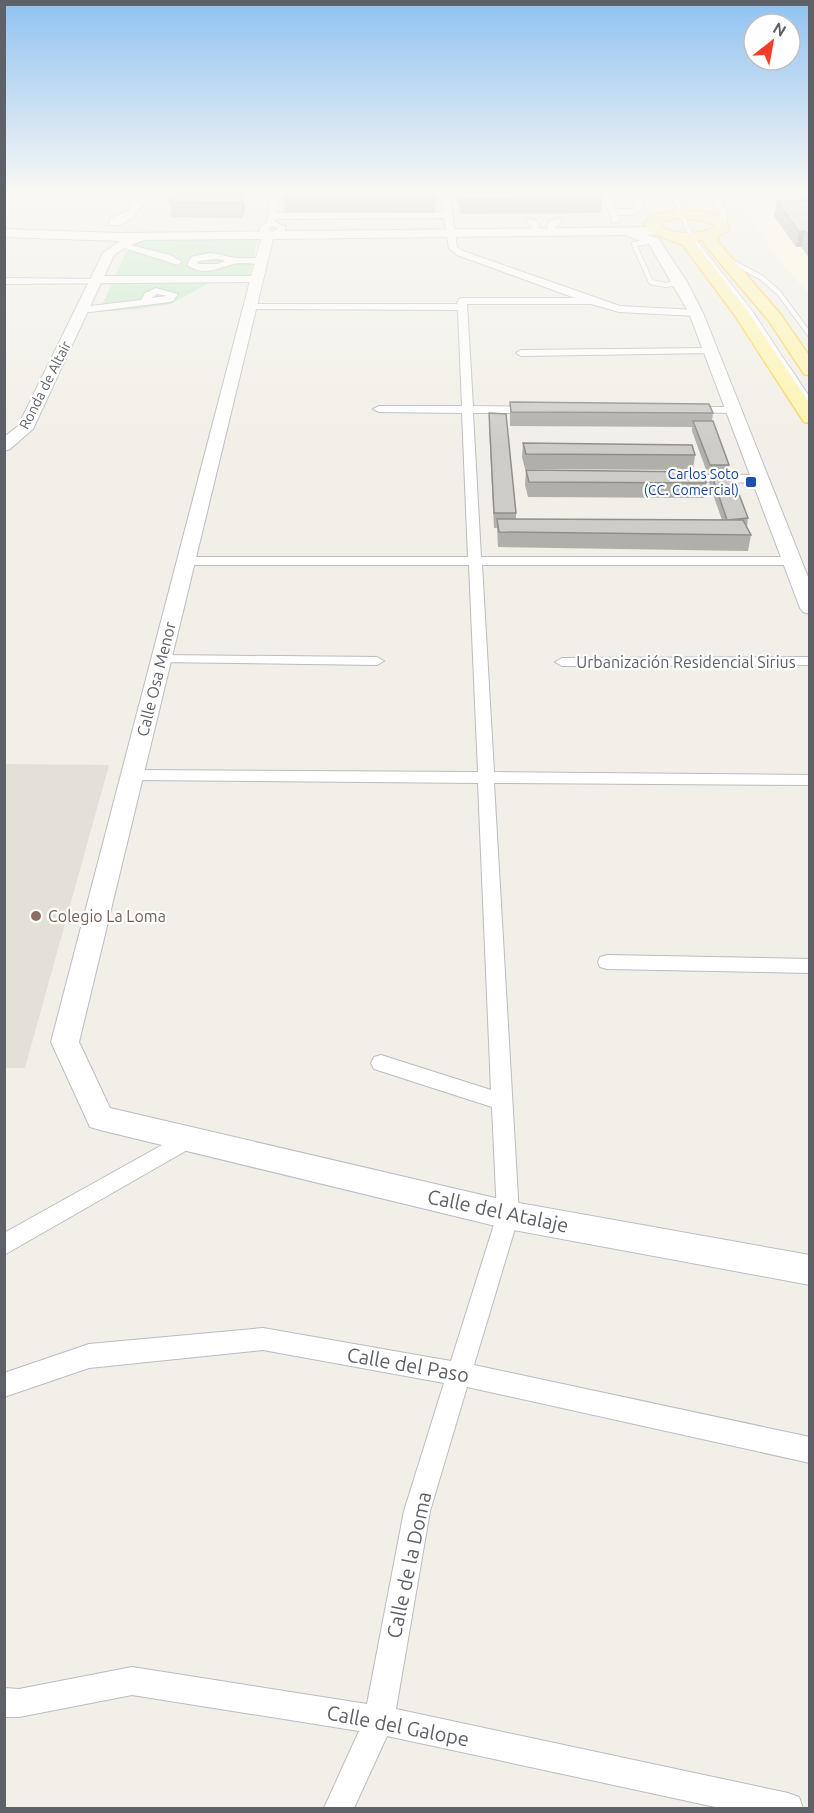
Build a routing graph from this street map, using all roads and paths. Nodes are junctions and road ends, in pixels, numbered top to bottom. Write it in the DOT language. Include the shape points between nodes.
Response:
graph roads {
  1 [pos="97,277"];
  2 [pos="225,277"];
  3 [pos="258,277"];
  4 [pos="525,277"];
  5 [pos="649,277"];
  6 [pos="678,277"];
  7 [pos="714,277"];
  8 [pos="724,277"];
  9 [pos="729,277"];
  10 [pos="740,277"];
  11 [pos="759,277"];
  12 [pos="165,278"];
  13 [pos="218,278"];
  14 [pos="4,281"];
  15 [pos="95,281"];
  16 [pos="680,282"];
  17 [pos="156,291"];
  18 [pos="173,294"];
  19 [pos="145,300"];
  20 [pos="592,301"];
  21 [pos="250,306"];
  22 [pos="462,307"];
  23 [pos="82,310"];
  24 [pos="696,314"];
  25 [pos="810,335"];
  26 [pos="710,351"];
  27 [pos="521,353"];
  28 [pos="810,370"];
  29 [pos="810,393"];
  30 [pos="810,403"];
  31 [pos="379,409"];
  32 [pos="467,410"];
  33 [pos="548,410"];
  34 [pos="675,410"];
  35 [pos="733,410"];
  36 [pos="810,418"];
  37 [pos="4,446"];
  38 [pos="664,478"];
  39 [pos="760,479"];
  40 [pos="186,561"];
  41 [pos="475,561"];
  42 [pos="792,561"];
  43 [pos="810,608"];
  44 [pos="161,659"];
  45 [pos="377,661"];
  46 [pos="810,661"];
  47 [pos="562,663"];
  48 [pos="132,776"];
  49 [pos="486,779"];
  50 [pos="810,780"];
  51 [pos="607,962"];
  52 [pos="810,966"];
  53 [pos="381,1063"];
  54 [pos="502,1102"];
  55 [pos="100,1118"];
  56 [pos="189,1139"];
  57 [pos="508,1215"];
  58 [pos="4,1245"];
  59 [pos="810,1270"];
  60 [pos="460,1374"];
  61 [pos="4,1385"];
  62 [pos="810,1450"];
  63 [pos="4,1702"];
  64 [pos="379,1720"];
  65 [pos="339,1809"];
  66 [pos="788,1809"];
  1 -- 15 [label="street, Ronda de Altair"];
  2 -- 13 [label="street"];
  3 -- 21 [label="street, Calle Osa Menor"];
  4 -- 20 [label="street"];
  5 -- 16 [label="lane" via="660,285"];
  6 -- 16 [label="street"];
  7 -- 36 [label="main road"];
  8 -- 30 [label="lane"];
  9 -- 29 [label="lane"];
  10 -- 28 [label="main road" via="775,318"];
  11 -- 25 [label="lane" via="779,293"];
  12 -- 13 [label="street"];
  12 -- 15 [label="street"];
  12 -- 17 [label="street" via="156,282"];
  13 -- 18 [label="street"];
  14 -- 15 [label="street"];
  15 -- 23 [label="street, Ronda de Altair"];
  16 -- 24 [label="street"];
  17 -- 18 [label="street"];
  17 -- 19 [label="street"];
  18 -- 19 [label="street" via="159,302"];
  19 -- 23 [label="street"];
  20 -- 22 [label="street" via="462,301"];
  20 -- 24 [label="street" via="619,309"];
  21 -- 22 [label="street"];
  21 -- 40 [label="street, Calle Osa Menor"];
  22 -- 32 [label="street, Calle de la Doma"];
  23 -- 37 [label="street, Ronda de Altair" via="25,429"];
  24 -- 26 [label="street"];
  26 -- 27 [label="street"];
  26 -- 35 [label="street"];
  31 -- 32 [label="street"];
  32 -- 33 [label="street"];
  32 -- 41 [label="street, Calle de la Doma"];
  34 -- 35 [label="street"];
  35 -- 39 [label="street"];
  38 -- 39 [label="street"];
  39 -- 42 [label="street"];
  40 -- 41 [label="street"];
  40 -- 44 [label="street, Calle Osa Menor"];
  41 -- 42 [label="street"];
  41 -- 49 [label="street, Calle de la Doma"];
  42 -- 43 [label="street"];
  44 -- 45 [label="street"];
  44 -- 48 [label="street, Calle Osa Menor"];
  46 -- 47 [label="street, Urbanización Residencial Sirius"];
  48 -- 49 [label="street"];
  48 -- 55 [label="street, Calle Osa Menor" via="65,1042"];
  49 -- 50 [label="street"];
  49 -- 54 [label="street, Calle de la Doma"];
  51 -- 52 [label="street"];
  53 -- 54 [label="street"];
  54 -- 57 [label="street, Calle de la Doma"];
  55 -- 56 [label="street, Calle del Atalaje"];
  56 -- 57 [label="street, Calle del Atalaje"];
  56 -- 58 [label="street"];
  57 -- 59 [label="street, Calle del Atalaje"];
  57 -- 60 [label="street, Calle de la Doma"];
  60 -- 61 [label="street, Calle del Paso" via="263,1340 89,1356"];
  60 -- 62 [label="street, Calle del Paso"];
  60 -- 64 [label="street, Calle de la Doma" via="417,1511"];
  63 -- 64 [label="street, Calle del Galope" via="18,1703 132,1681"];
  64 -- 65 [label="street, Calle de la Doma"];
  64 -- 66 [label="street, Calle del Galope"];
}
